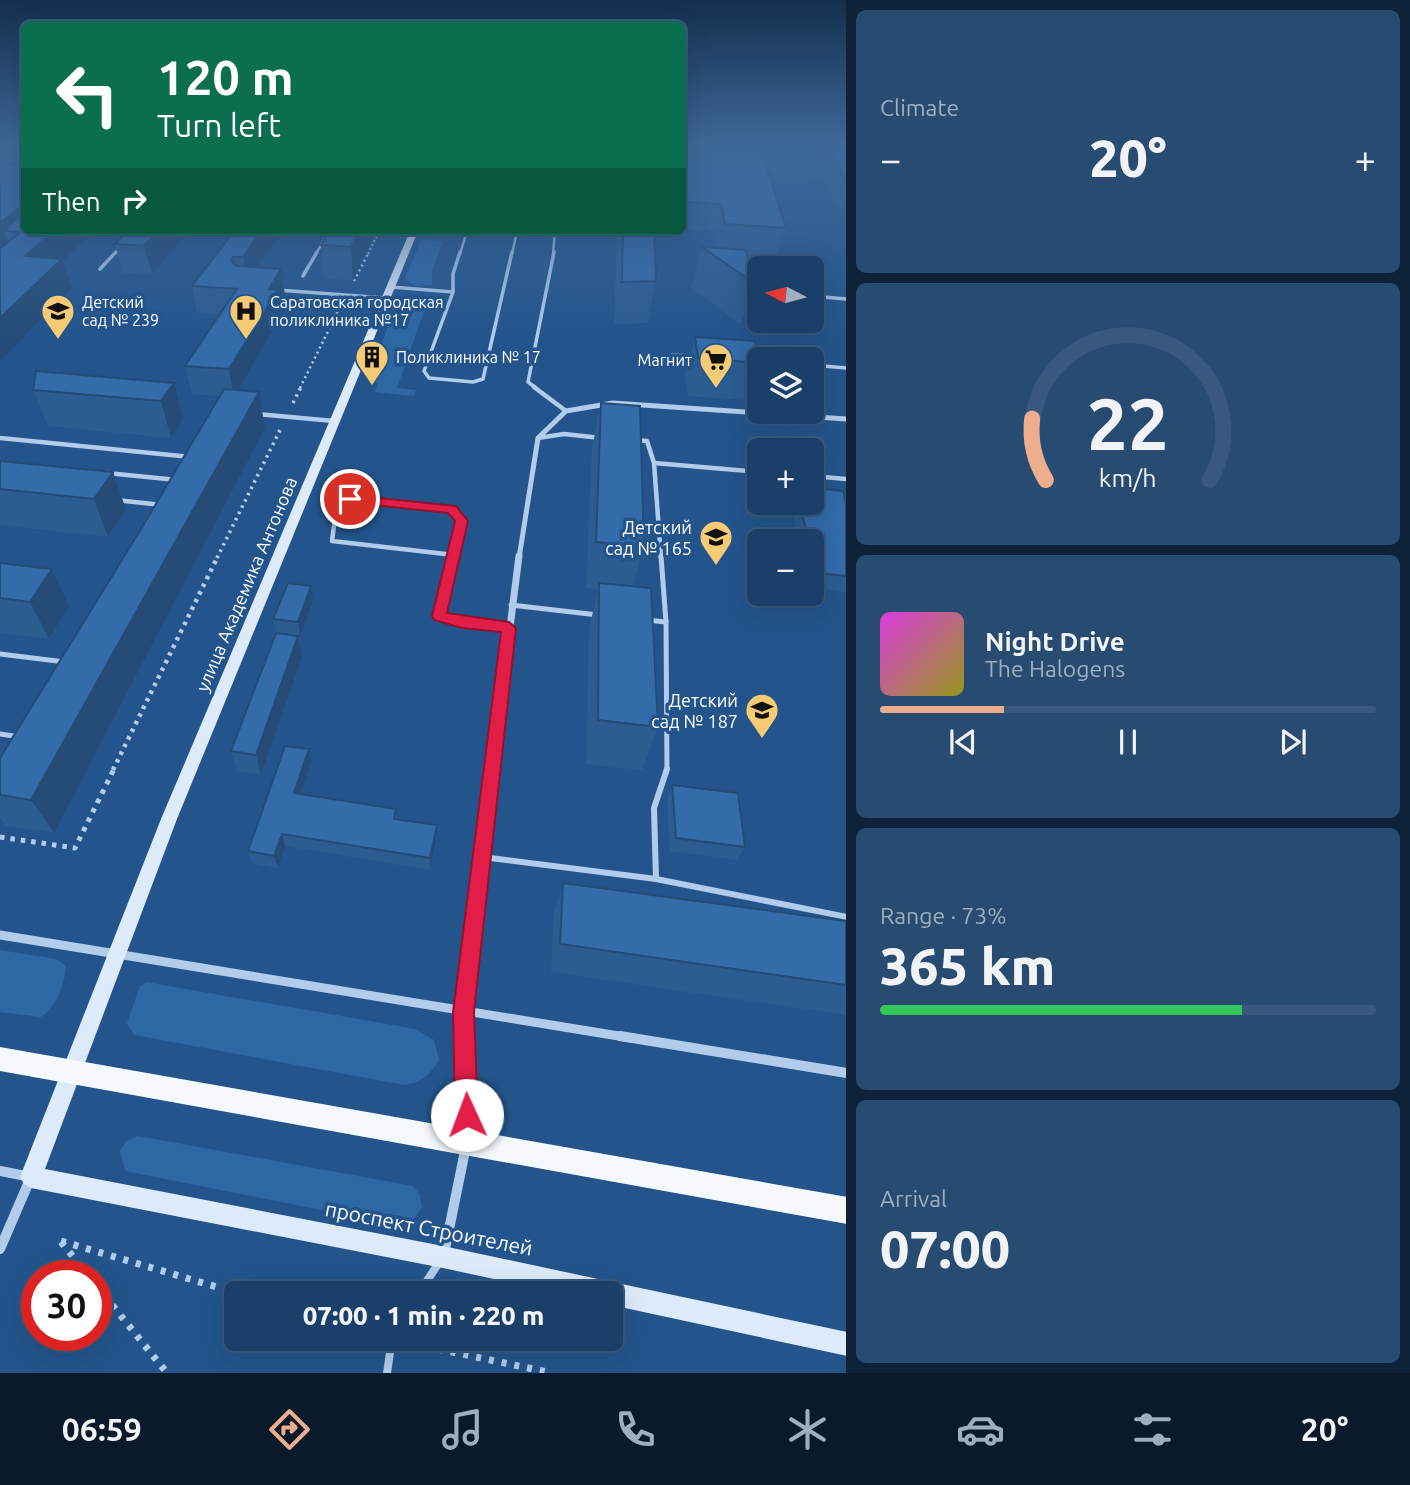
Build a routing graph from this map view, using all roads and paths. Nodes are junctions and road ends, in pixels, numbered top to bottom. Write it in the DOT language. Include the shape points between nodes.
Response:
graph roads {
  1 [pos="327,235"];
  2 [pos="377,235"];
  3 [pos="412,235"];
  4 [pos="466,235"];
  5 [pos="516,235"];
  6 [pos="555,235"];
  7 [pos="128,241"];
  8 [pos="100,269"];
  9 [pos="303,276"];
  10 [pos="391,287"];
  11 [pos="266,289"];
  12 [pos="453,292"];
  13 [pos="347,295"];
  14 [pos="824,297"];
  15 [pos="386,298"];
  16 [pos="846,299"];
  17 [pos="672,355"];
  18 [pos="697,357"];
  19 [pos="824,366"];
  20 [pos="846,368"];
  21 [pos="566,411"];
  22 [pos="246,413"];
  23 [pos="286,416"];
  24 [pos="846,419"];
  25 [pos="335,421"];
  26 [pos="0,438"];
  27 [pos="538,438"];
  28 [pos="605,438"];
  29 [pos="633,440"];
  30 [pos="198,445"];
  31 [pos="191,457"];
  32 [pos="654,463"];
  33 [pos="747,471"];
  34 [pos="96,472"];
  35 [pos="824,477"];
  36 [pos="846,479"];
  37 [pos="177,480"];
  38 [pos="172,488"];
  39 [pos="167,497"];
  40 [pos="108,499"];
  41 [pos="162,505"];
  42 [pos="155,516"];
  43 [pos="455,555"];
  44 [pos="511,605"];
  45 [pos="601,615"];
  46 [pos="640,619"];
  47 [pos="666,622"];
  48 [pos="509,628"];
  49 [pos="0,654"];
  50 [pos="62,673"];
  51 [pos="0,734"];
  52 [pos="18,747"];
  53 [pos="0,837"];
  54 [pos="482,857"];
  55 [pos="656,880"];
  56 [pos="846,917"];
  57 [pos="0,935"];
  58 [pos="119,954"];
  59 [pos="464,1012"];
  60 [pos="0,1059"];
  61 [pos="71,1070"];
  62 [pos="846,1073"];
  63 [pos="467,1141"];
  64 [pos="0,1171"];
  65 [pos="31,1177"];
  66 [pos="846,1211"];
  67 [pos="0,1249"];
  68 [pos="443,1257"];
  69 [pos="76,1260"];
  70 [pos="427,1281"];
  71 [pos="224,1289"];
  72 [pos="112,1305"];
  73 [pos="846,1344"];
  74 [pos="390,1351"];
  75 [pos="447,1351"];
  76 [pos="540,1372"];
  77 [pos="167,1373"];
  78 [pos="387,1373"];
  79 [pos="552,1373"];
  1 -- 9 [label="lane"];
  2 -- 13 [label="path"];
  3 -- 10 [label="main road, улица Академика Антонова"];
  4 -- 12 [label="lane" via="453,274"];
  5 -- 12 [label="lane" via="483,379 473,382 429,378 424,371"];
  6 -- 21 [label="lane" via="528,382"];
  7 -- 8 [label="lane"];
  10 -- 12 [label="lane"];
  10 -- 15 [label="main road, улица Академика Антонова"];
  11 -- 13 [label="lane"];
  13 -- 15 [label="lane"];
  13 -- 23 [label="path"];
  14 -- 16 [label="lane"];
  15 -- 25 [label="main road, улица Академика Антонова"];
  17 -- 18 [label="lane"];
  19 -- 20 [label="lane"];
  21 -- 24 [label="street" via="613,403 662,404"];
  21 -- 27 [label="street"];
  22 -- 23 [label="lane"];
  23 -- 25 [label="lane"];
  23 -- 53 [label="path" via="75,848"];
  25 -- 58 [label="main road, улица Академика Антонова" via="169,819"];
  26 -- 31 [label="lane"];
  27 -- 28 [label="lane"];
  27 -- 44 [label="street"];
  29 -- 32 [label="lane" via="647,441"];
  30 -- 31 [label="lane"];
  31 -- 37 [label="lane"];
  32 -- 33 [label="lane"];
  32 -- 47 [label="lane"];
  34 -- 37 [label="lane"];
  35 -- 36 [label="lane"];
  37 -- 38 [label="lane"];
  39 -- 41 [label="lane"];
  40 -- 41 [label="lane"];
  41 -- 42 [label="lane"];
  43 -- 43 [label="lane" via="462,521 452,509 350,499 342,503 330,533 332,541"];
  43 -- 48 [label="lane" via="439,616"];
  44 -- 45 [label="lane"];
  44 -- 48 [label="street"];
  46 -- 47 [label="lane"];
  47 -- 55 [label="lane" via="667,770 654,808"];
  48 -- 54 [label="street"];
  49 -- 50 [label="lane" via="68,662"];
  51 -- 52 [label="lane" via="23,737"];
  54 -- 55 [label="lane"];
  54 -- 59 [label="street"];
  55 -- 56 [label="lane"];
  57 -- 58 [label="street"];
  58 -- 59 [label="street"];
  58 -- 61 [label="main road, улица Академика Антонова"];
  59 -- 62 [label="street"];
  59 -- 63 [label="street"];
  60 -- 61 [label="main road"];
  61 -- 63 [label="main road"];
  61 -- 65 [label="main road, улица Академика Антонова"];
  63 -- 66 [label="main road"];
  63 -- 68 [label="street"];
  64 -- 65 [label="street, проспект Строителей"];
  65 -- 67 [label="street"];
  65 -- 68 [label="main road, проспект Строителей"];
  68 -- 70 [label="lane"];
  68 -- 73 [label="main road, проспект Строителей"];
  69 -- 71 [label="path" via="61,1241"];
  72 -- 77 [label="path"];
  74 -- 78 [label="lane"];
  75 -- 76 [label="path"];
  76 -- 79 [label="path"];
}
